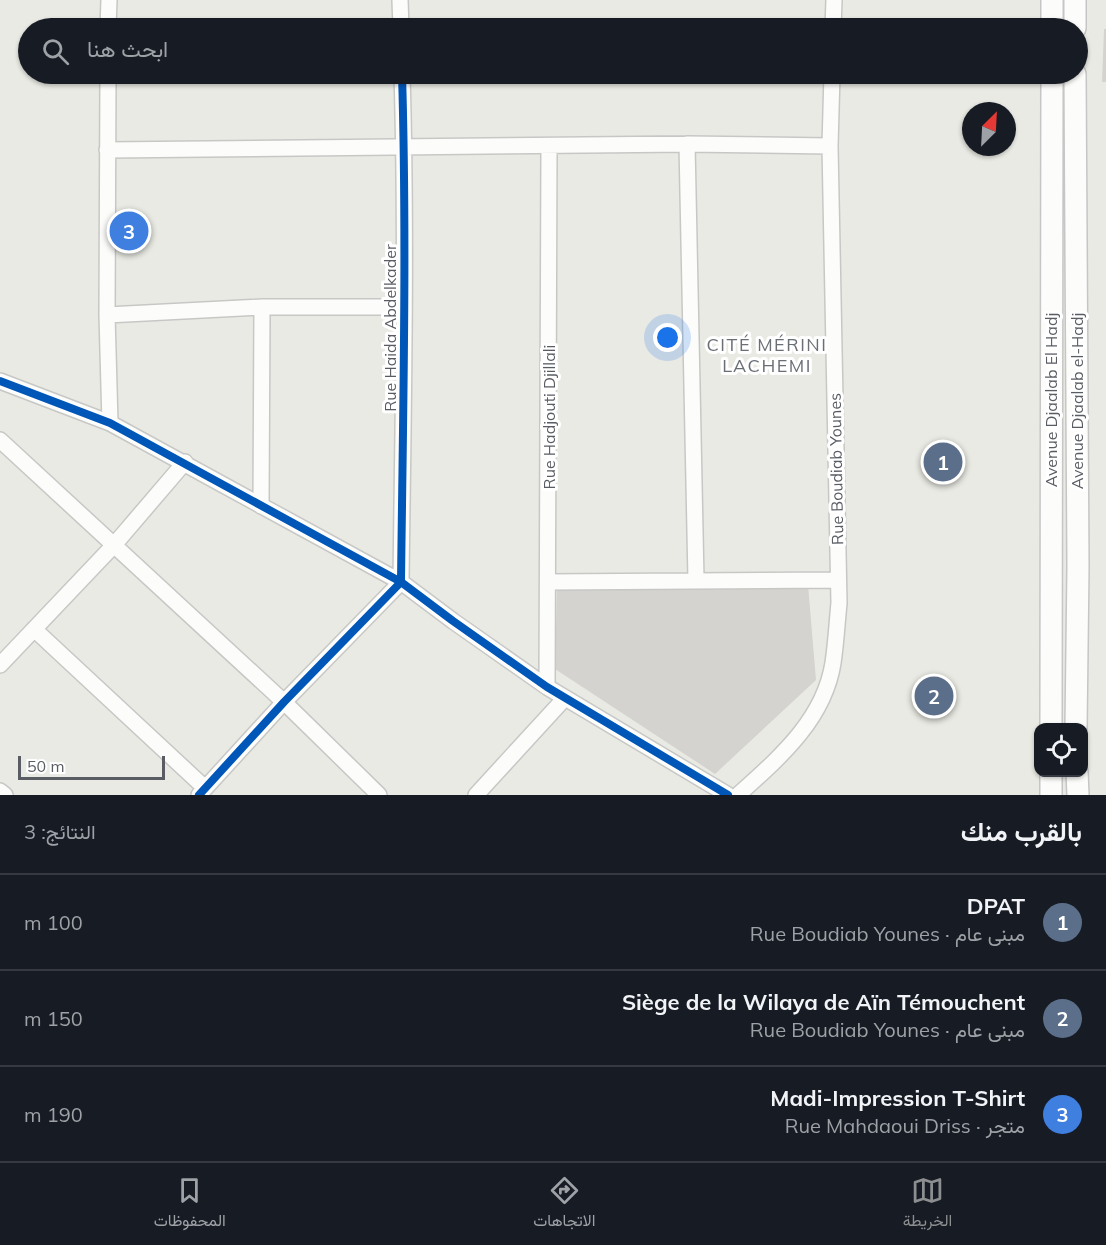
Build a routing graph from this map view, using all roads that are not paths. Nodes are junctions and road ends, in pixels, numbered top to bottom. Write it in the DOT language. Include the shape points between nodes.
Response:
graph roads {
  1 [pos="109,0"];
  2 [pos="400,0"];
  3 [pos="834,0"];
  4 [pos="1052,0"];
  5 [pos="1075,0"];
  6 [pos="108,18"];
  7 [pos="400,18"];
  8 [pos="833,18"];
  9 [pos="1052,18"];
  10 [pos="1075,18"];
  11 [pos="108,84"];
  12 [pos="402,84"];
  13 [pos="832,84"];
  14 [pos="1052,84"];
  15 [pos="1075,84"];
  16 [pos="687,144"];
  17 [pos="830,146"];
  18 [pos="404,147"];
  19 [pos="549,147"];
  20 [pos="106,150"];
  21 [pos="262,307"];
  22 [pos="404,307"];
  23 [pos="107,315"];
  24 [pos="0,381"];
  25 [pos="110,423"];
  26 [pos="0,440"];
  27 [pos="185,462"];
  28 [pos="261,506"];
  29 [pos="114,545"];
  30 [pos="696,580"];
  31 [pos="838,580"];
  32 [pos="401,582"];
  33 [pos="549,582"];
  34 [pos="34,629"];
  35 [pos="0,665"];
  36 [pos="547,687"];
  37 [pos="565,698"];
  38 [pos="284,702"];
  39 [pos="1051,723"];
  40 [pos="1076,723"];
  41 [pos="1051,777"];
  42 [pos="1077,777"];
  43 [pos="0,791"];
  44 [pos="202,791"];
  45 [pos="5,795"];
  46 [pos="379,795"];
  47 [pos="476,795"];
  48 [pos="728,795"];
  49 [pos="738,795"];
  50 [pos="1051,795"];
  51 [pos="1078,795"];
  1 -- 6 [label="street"];
  2 -- 7 [label="street"];
  3 -- 8 [label="street"];
  4 -- 9 [label="main road"];
  5 -- 10 [label="main road"];
  11 -- 20 [label="street"];
  12 -- 18 [label="street, Rue Haida Abdelkader"];
  13 -- 17 [label="street, Rue Boudiab Younes"];
  14 -- 39 [label="main road, Avenue Djaalab El Hadj"];
  15 -- 40 [label="main road, Avenue Djaalab el-Hadj"];
  16 -- 17 [label="street"];
  16 -- 19 [label="street"];
  16 -- 30 [label="street"];
  17 -- 31 [label="street, Rue Boudiab Younes"];
  18 -- 19 [label="street"];
  18 -- 20 [label="street"];
  18 -- 22 [label="street, Rue Haida Abdelkader"];
  19 -- 33 [label="street, Rue Hadjouti Djillali"];
  20 -- 23 [label="street"];
  21 -- 22 [label="street"];
  21 -- 23 [label="street"];
  21 -- 28 [label="street"];
  22 -- 32 [label="street, Rue Haida Abdelkader"];
  23 -- 25 [label="street"];
  24 -- 25 [label="street"];
  25 -- 27 [label="street"];
  26 -- 29 [label="street"];
  27 -- 28 [label="street"];
  27 -- 29 [label="street"];
  28 -- 32 [label="street"];
  29 -- 34 [label="street"];
  29 -- 38 [label="street"];
  30 -- 31 [label="street"];
  30 -- 33 [label="street"];
  31 -- 49 [label="street, Rue Boudiab Younes" via="833,664 822,699 807,726"];
  32 -- 36 [label="street"];
  32 -- 38 [label="street"];
  33 -- 36 [label="street, Rue Hadjouti Djillali"];
  34 -- 35 [label="street"];
  34 -- 44 [label="street"];
  36 -- 37 [label="street"];
  37 -- 47 [label="street"];
  37 -- 48 [label="street"];
  38 -- 44 [label="street"];
  38 -- 46 [label="street"];
  41 -- 50 [label="main road"];
  42 -- 51 [label="main road"];
  43 -- 45 [label="street"];
}
